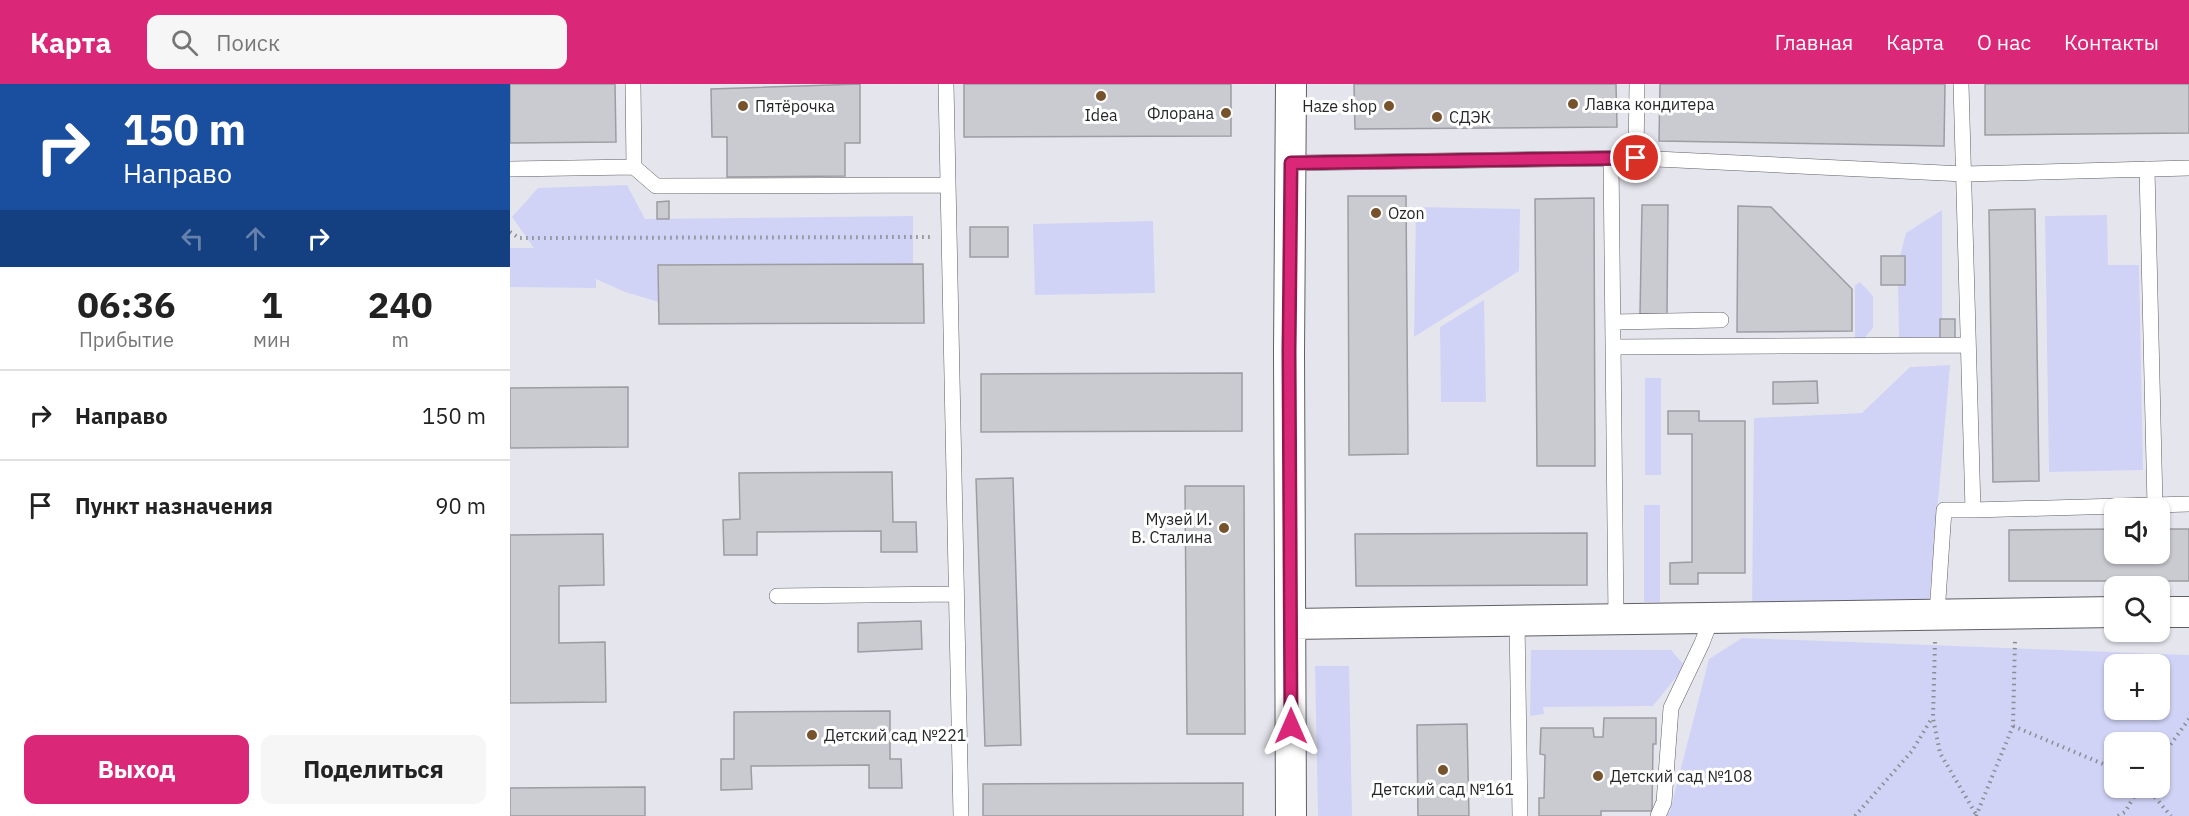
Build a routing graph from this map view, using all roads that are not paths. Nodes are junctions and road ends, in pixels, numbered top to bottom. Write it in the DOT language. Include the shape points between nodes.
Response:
graph roads {
  1 [pos="633,84"];
  2 [pos="946,84"];
  3 [pos="1291,84"];
  4 [pos="1637,84"];
  5 [pos="1961,84"];
  6 [pos="1636,158"];
  7 [pos="1611,159"];
  8 [pos="1291,163"];
  9 [pos="634,167"];
  10 [pos="2189,168"];
  11 [pos="510,169"];
  12 [pos="2146,169"];
  13 [pos="1964,174"];
  14 [pos="948,185"];
  15 [pos="1721,320"];
  16 [pos="1613,322"];
  17 [pos="1968,345"];
  18 [pos="1614,347"];
  19 [pos="2155,498"];
  20 [pos="2189,504"];
  21 [pos="2170,505"];
  22 [pos="2104,506"];
  23 [pos="1972,510"];
  24 [pos="956,594"];
  25 [pos="777,596"];
  26 [pos="2104,612"];
  27 [pos="2170,612"];
  28 [pos="2189,612"];
  29 [pos="1936,614"];
  30 [pos="1712,617"];
  31 [pos="1616,619"];
  32 [pos="1516,620"];
  33 [pos="1291,624"];
  34 [pos="961,816"];
  35 [pos="1291,816"];
  36 [pos="1520,816"];
  37 [pos="1658,816"];
  1 -- 9 [label="lane"];
  2 -- 14 [label="lane"];
  3 -- 8 [label="street"];
  4 -- 6 [label="lane"];
  5 -- 13 [label="lane"];
  6 -- 7 [label="lane"];
  6 -- 13 [label="lane"];
  7 -- 8 [label="lane"];
  7 -- 16 [label="lane"];
  8 -- 33 [label="street"];
  9 -- 11 [label="lane"];
  9 -- 14 [label="lane" via="656,186"];
  10 -- 12 [label="lane"];
  12 -- 13 [label="lane"];
  12 -- 19 [label="lane"];
  13 -- 17 [label="lane"];
  14 -- 24 [label="lane"];
  15 -- 16 [label="lane"];
  16 -- 18 [label="lane"];
  17 -- 18 [label="lane"];
  17 -- 23 [label="lane"];
  18 -- 31 [label="lane"];
  20 -- 21 [label="lane"];
  22 -- 23 [label="lane"];
  23 -- 29 [label="lane" via="1944,510"];
  24 -- 25 [label="lane"];
  24 -- 34 [label="lane"];
  26 -- 29 [label="street"];
  27 -- 28 [label="street"];
  29 -- 30 [label="street"];
  30 -- 31 [label="street"];
  30 -- 37 [label="lane" via="1671,708 1664,802"];
  31 -- 32 [label="street"];
  32 -- 33 [label="street"];
  32 -- 36 [label="lane"];
  33 -- 35 [label="street"];
}
